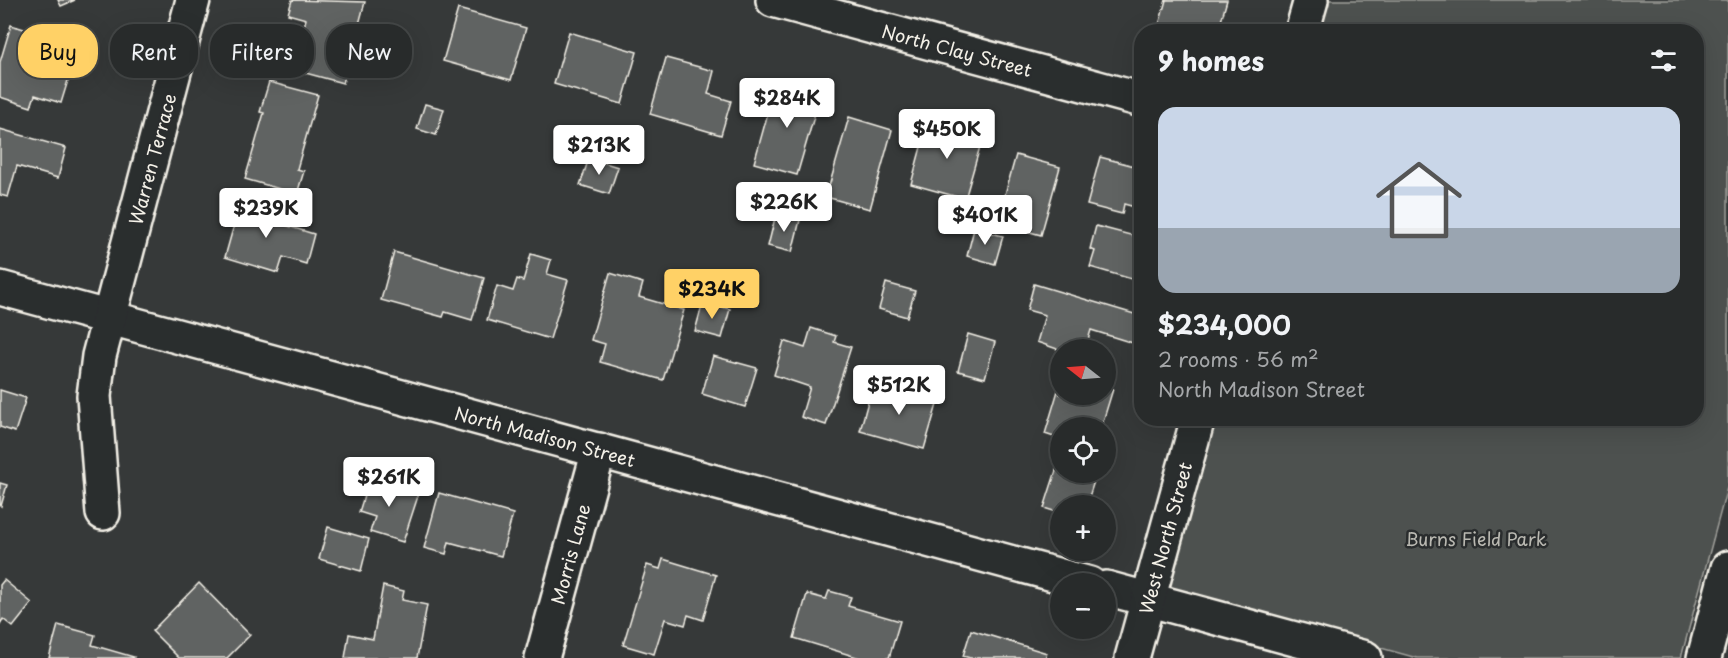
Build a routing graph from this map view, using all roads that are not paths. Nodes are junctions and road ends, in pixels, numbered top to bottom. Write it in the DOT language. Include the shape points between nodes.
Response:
graph roads {
  1 [pos="193,0"];
  2 [pos="773,0"];
  3 [pos="1311,0"];
  4 [pos="1304,24"];
  5 [pos="1134,98"];
  6 [pos="0,288"];
  7 [pos="108,318"];
  8 [pos="1196,426"];
  9 [pos="599,450"];
  10 [pos="103,513"];
  11 [pos="1728,568"];
  12 [pos="1050,573"];
  13 [pos="1116,591"];
  14 [pos="1149,600"];
  15 [pos="542,658"];
  16 [pos="1132,658"];
  17 [pos="1365,658"];
  18 [pos="1704,658"];
  1 -- 7 [label="street, Warren Terrace"];
  2 -- 5 [label="street, North Clay Street"];
  3 -- 4 [label="street"];
  6 -- 7 [label="street, North Madison Street"];
  7 -- 9 [label="street, North Madison Street"];
  7 -- 10 [label="street, Warren Terrace" via="94,396"];
  8 -- 14 [label="street, West North Street"];
  9 -- 12 [label="street, North Madison Street"];
  9 -- 15 [label="street, Morris Lane"];
  11 -- 18 [label="street"];
  13 -- 14 [label="street"];
  14 -- 16 [label="street, West North Street"];
  14 -- 17 [label="street"];
}
